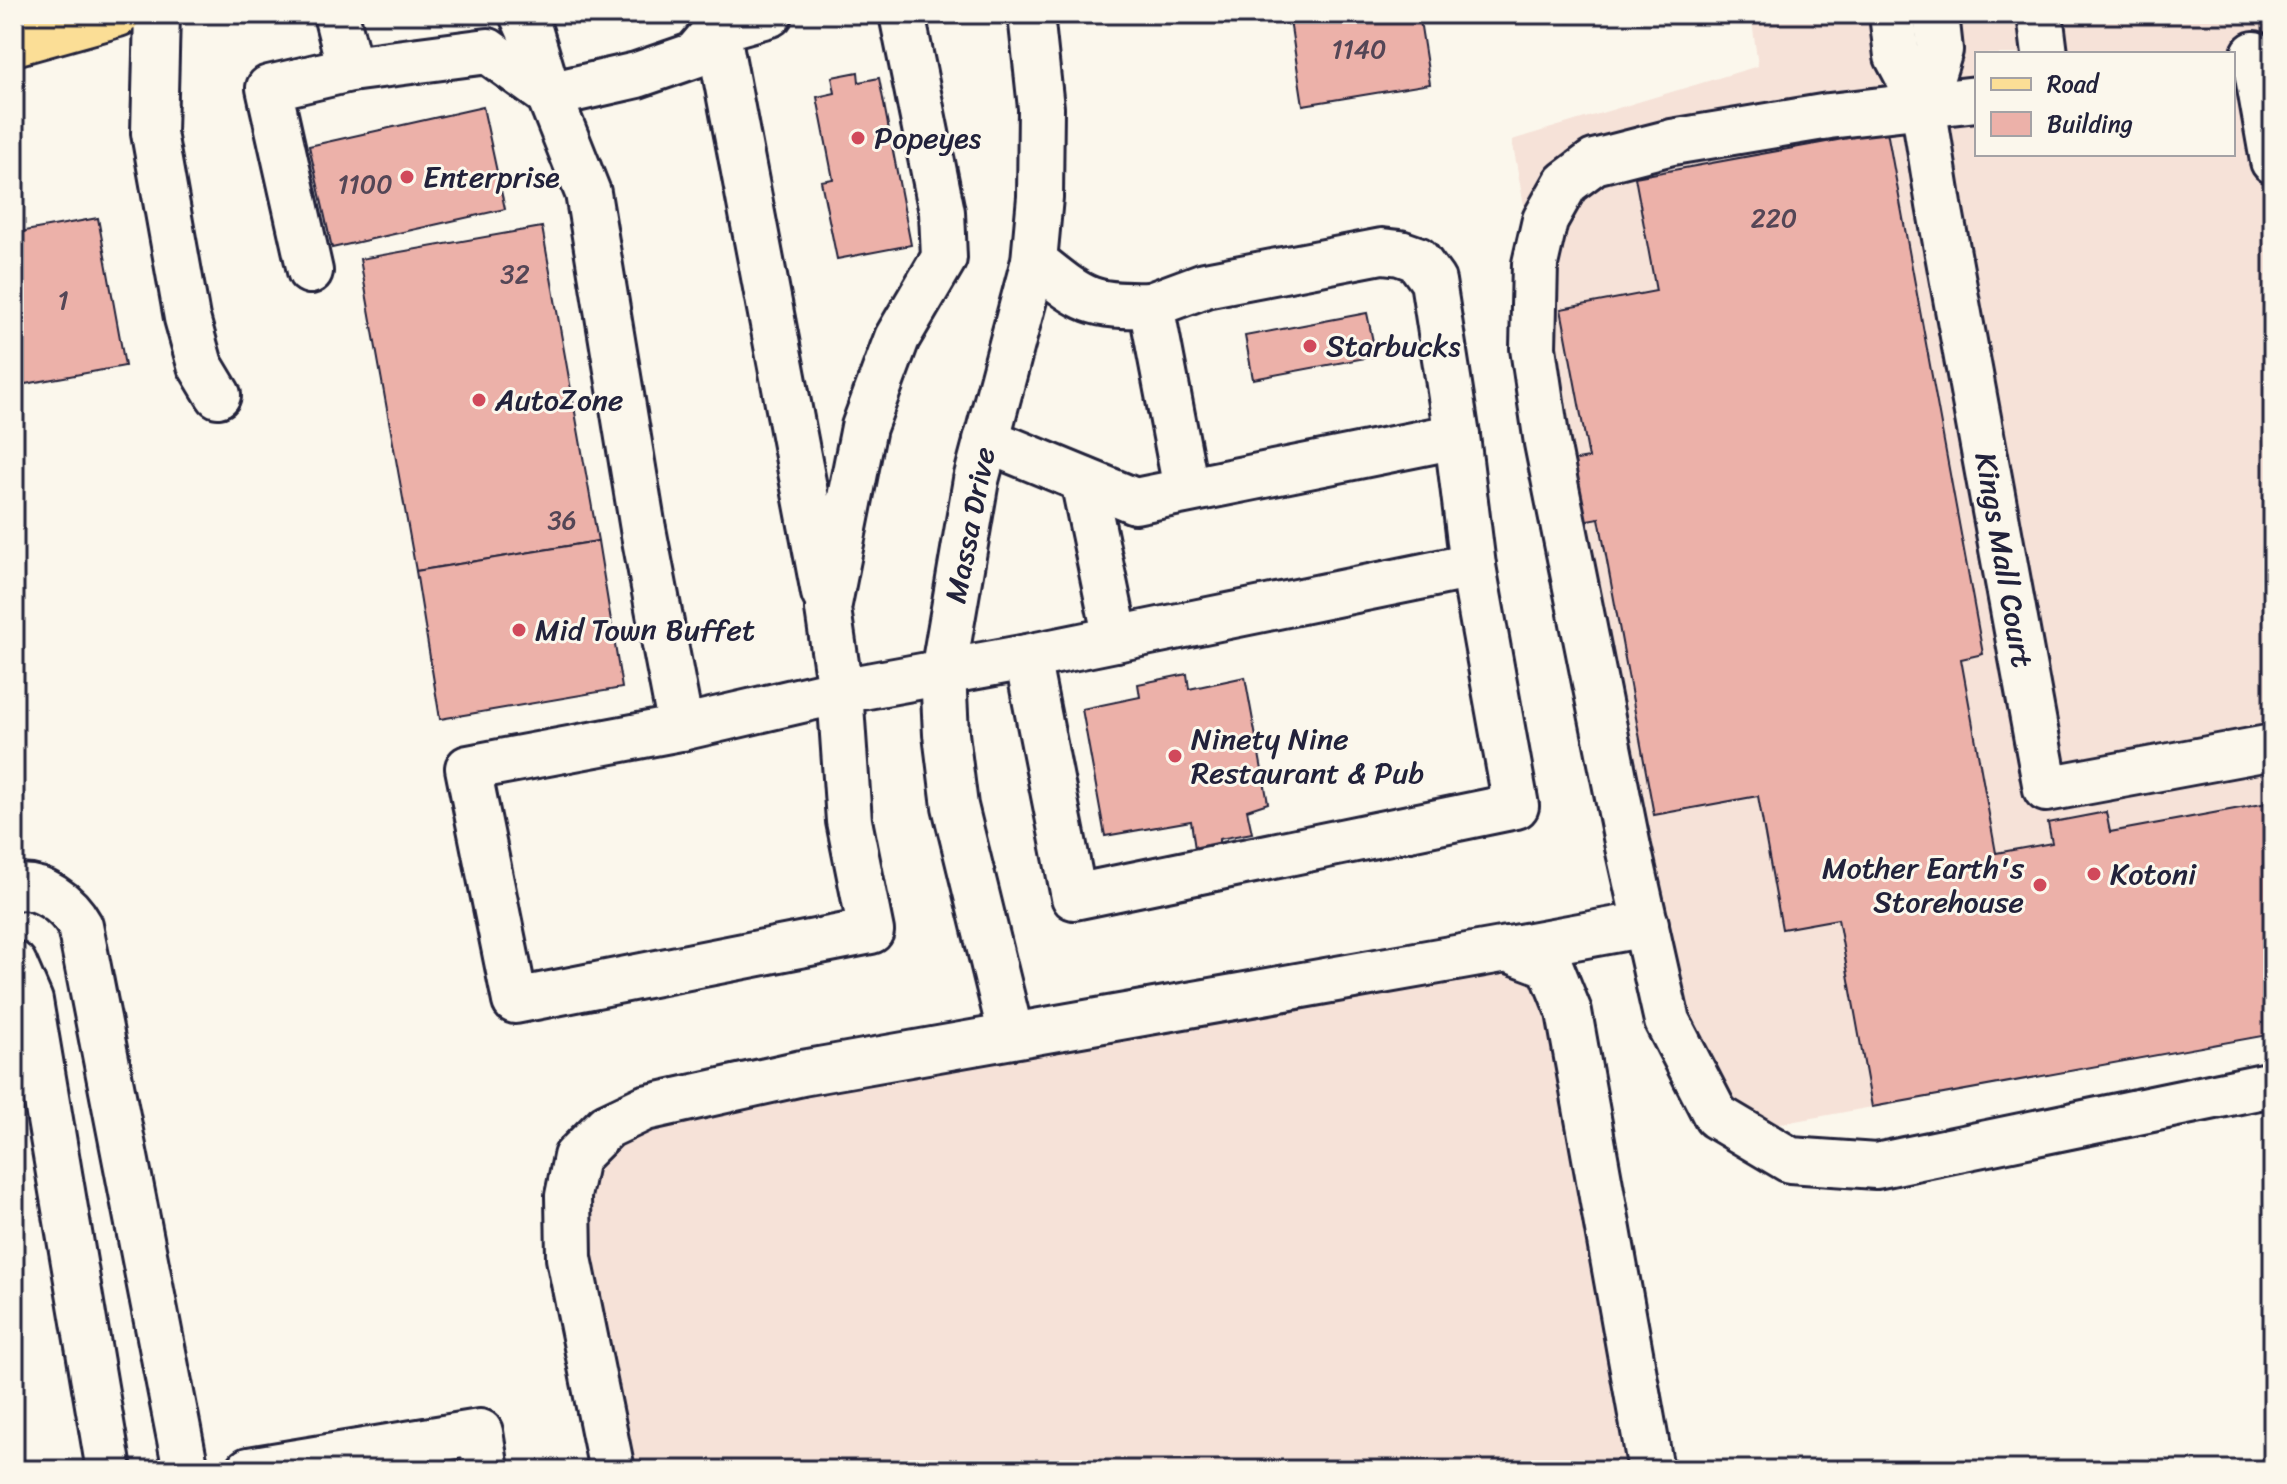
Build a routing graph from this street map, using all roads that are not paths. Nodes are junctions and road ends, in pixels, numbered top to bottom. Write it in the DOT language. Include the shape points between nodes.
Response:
graph roads {
  1 [pos="118,14"];
  2 [pos="157,14"];
  3 [pos="336,14"];
  4 [pos="522,14"];
  5 [pos="770,14"];
  6 [pos="871,14"];
  7 [pos="902,14"];
  8 [pos="1031,14"];
  9 [pos="1892,14"];
  10 [pos="1936,14"];
  11 [pos="2040,14"];
  12 [pos="717,29"];
  13 [pos="14,43"];
  14 [pos="2045,52"];
  15 [pos="2253,54"];
  16 [pos="350,69"];
  17 [pos="549,95"];
  18 [pos="1975,99"];
  19 [pos="1923,105"];
  20 [pos="2273,161"];
  21 [pos="1034,261"];
  22 [pos="310,271"];
  23 [pos="1151,305"];
  24 [pos="897,338"];
  25 [pos="218,395"];
  26 [pos="1444,439"];
  27 [pos="986,440"];
  28 [pos="1083,480"];
  29 [pos="1186,489"];
  30 [pos="1473,566"];
  31 [pos="828,609"];
  32 [pos="1116,639"];
  33 [pos="1027,657"];
  34 [pos="943,673"];
  35 [pos="840,691"];
  36 [pos="681,728"];
  37 [pos="2273,747"];
  38 [pos="14,888"];
  39 [pos="1646,924"];
  40 [pos="1507,949"];
  41 [pos="92,989"];
  42 [pos="19,990"];
  43 [pos="1011,1035"];
  44 [pos="2273,1084"];
  45 [pos="354,1462"];
  46 [pos="109,1470"];
  47 [pos="186,1470"];
  48 [pos="249,1470"];
  49 [pos="486,1470"];
  50 [pos="612,1470"];
  51 [pos="1651,1470"];
  1 -- 13 [label="main road"];
  2 -- 25 [label="street" via="154,133 187,318 200,365"];
  3 -- 16 [label="street"];
  4 -- 17 [label="street"];
  5 -- 12 [label="street"];
  6 -- 24 [label="street" via="885,36 923,238"];
  7 -- 24 [label="street" via="942,212 944,258"];
  8 -- 21 [label="street, Massa Drive" via="1041,108"];
  9 -- 19 [label="street, Kings Mall Court" via="1897,56"];
  10 -- 19 [label="street, Kings Mall Court" via="1940,50"];
  11 -- 14 [label="street"];
  12 -- 17 [label="street" via="695,55"];
  12 -- 31 [label="street"];
  15 -- 20 [label="street"];
  16 -- 17 [label="street" via="488,51"];
  16 -- 22 [label="street" via="269,88"];
  17 -- 36 [label="street" via="588,193"];
  18 -- 19 [label="street"];
  19 -- 37 [label="street, Kings Mall Court" via="2046,789"];
  19 -- 39 [label="street" via="1688,139 1594,162 1566,183 1545,220 1535,264 1533,348 1553,474"];
  21 -- 23 [label="street" via="1089,301"];
  21 -- 27 [label="street, Massa Drive"];
  23 -- 26 [label="street" via="1205,285 1382,251 1417,259 1433,281"];
  23 -- 29 [label="street"];
  24 -- 31 [label="street" via="864,427"];
  26 -- 29 [label="street"];
  26 -- 30 [label="street"];
  27 -- 28 [label="street"];
  27 -- 34 [label="street, Massa Drive"];
  28 -- 29 [label="street" via="1135,501"];
  28 -- 32 [label="street"];
  30 -- 32 [label="street"];
  30 -- 33 [label="street" via="1516,806 1074,897"];
  31 -- 35 [label="street"];
  32 -- 33 [label="street"];
  33 -- 34 [label="street"];
  34 -- 35 [label="street"];
  34 -- 43 [label="street, Massa Drive" via="955,806"];
  35 -- 36 [label="street"];
  35 -- 36 [label="street" via="849,821 871,931 515,1001 468,768"];
  38 -- 41 [label="street" via="43,892 71,910 80,926"];
  39 -- 40 [label="street"];
  39 -- 44 [label="street" via="1667,1021 1716,1116 1790,1160 1876,1166"];
  40 -- 43 [label="street"];
  40 -- 51 [label="street" via="1550,965 1569,1012"];
  41 -- 42 [label="street"];
  41 -- 47 [label="street"];
  42 -- 46 [label="street"];
  43 -- 50 [label="street" via="645,1108 607,1126 576,1157 568,1196 569,1258"];
  45 -- 48 [label="street"];
  45 -- 49 [label="street" via="480,1432"];
}
